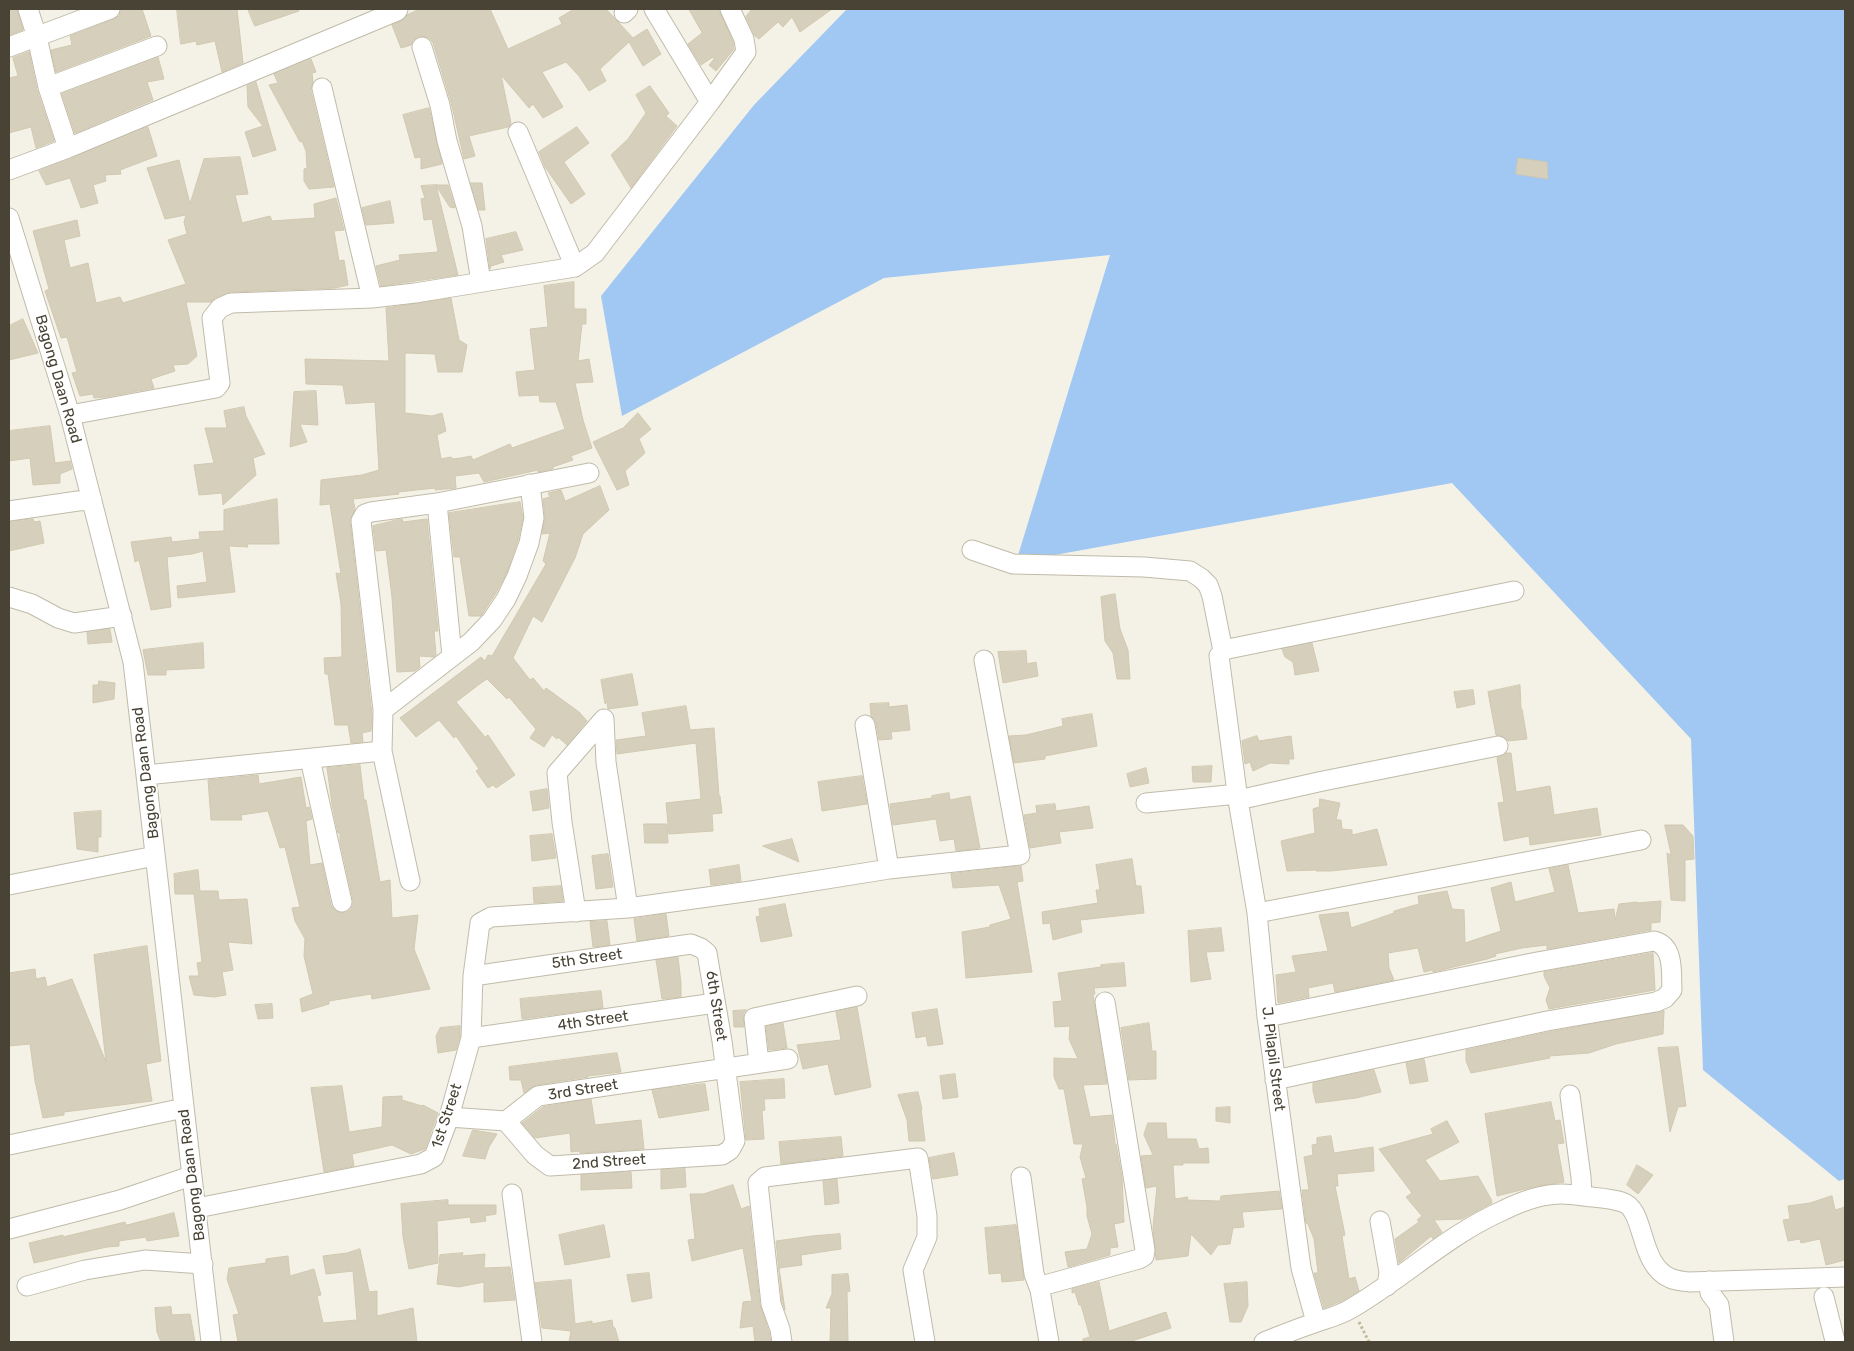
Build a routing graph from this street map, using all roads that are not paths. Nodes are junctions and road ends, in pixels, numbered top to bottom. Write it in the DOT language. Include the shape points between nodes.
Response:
graph roads {
  1 [pos="28,9"];
  2 [pos="110,9"];
  3 [pos="398,9"];
  4 [pos="654,9"];
  5 [pos="733,10"];
  6 [pos="37,37"];
  7 [pos="157,46"];
  8 [pos="9,47"];
  9 [pos="422,47"];
  10 [pos="48,87"];
  11 [pos="322,88"];
  12 [pos="710,102"];
  13 [pos="518,132"];
  14 [pos="68,148"];
  15 [pos="9,170"];
  16 [pos="9,218"];
  17 [pos="12,240"];
  18 [pos="574,267"];
  19 [pos="481,282"];
  20 [pos="372,298"];
  21 [pos="70,415"];
  22 [pos="589,473"];
  23 [pos="530,484"];
  24 [pos="92,500"];
  25 [pos="437,503"];
  26 [pos="9,511"];
  27 [pos="972,550"];
  28 [pos="1514,591"];
  29 [pos="9,597"];
  30 [pos="122,616"];
  31 [pos="1223,651"];
  32 [pos="452,656"];
  33 [pos="984,660"];
  34 [pos="383,710"];
  35 [pos="865,726"];
  36 [pos="1498,746"];
  37 [pos="382,751"];
  38 [pos="310,759"];
  39 [pos="146,775"];
  40 [pos="1238,797"];
  41 [pos="1146,803"];
  42 [pos="1641,840"];
  43 [pos="156,856"];
  44 [pos="889,870"];
  45 [pos="410,881"];
  46 [pos="9,885"];
  47 [pos="342,902"];
  48 [pos="628,908"];
  49 [pos="576,912"];
  50 [pos="1257,913"];
  51 [pos="701,948"];
  52 [pos="473,976"];
  53 [pos="857,996"];
  54 [pos="1105,1002"];
  55 [pos="715,1003"];
  56 [pos="1267,1017"];
  57 [pos="471,1038"];
  58 [pos="788,1059"];
  59 [pos="759,1063"];
  60 [pos="725,1068"];
  61 [pos="1275,1080"];
  62 [pos="1570,1095"];
  63 [pos="184,1108"];
  64 [pos="449,1117"];
  65 [pos="506,1121"];
  66 [pos="9,1145"];
  67 [pos="730,1150"];
  68 [pos="191,1176"];
  69 [pos="1022,1177"];
  70 [pos="512,1194"];
  71 [pos="1582,1196"];
  72 [pos="197,1208"];
  73 [pos="1380,1221"];
  74 [pos="9,1229"];
  75 [pos="203,1264"];
  76 [pos="1845,1277"];
  77 [pos="1715,1281"];
  78 [pos="27,1286"];
  79 [pos="1387,1286"];
  80 [pos="1040,1290"];
  81 [pos="1824,1297"];
  82 [pos="1316,1322"];
  83 [pos="211,1342"];
  84 [pos="532,1342"];
  85 [pos="782,1342"];
  86 [pos="925,1342"];
  87 [pos="1049,1342"];
  88 [pos="1264,1342"];
  89 [pos="1724,1342"];
  90 [pos="1833,1342"];
  1 -- 6 [label="street"];
  2 -- 6 [label="street"];
  3 -- 14 [label="street"];
  4 -- 12 [label="street"];
  5 -- 12 [label="street" via="746,52"];
  6 -- 8 [label="street"];
  6 -- 10 [label="street"];
  7 -- 10 [label="street"];
  9 -- 19 [label="street" via="472,226"];
  10 -- 14 [label="street"];
  11 -- 20 [label="street"];
  12 -- 18 [label="street" via="595,253"];
  13 -- 18 [label="street"];
  14 -- 15 [label="street"];
  16 -- 17 [label="street, Bagong Daan Road"];
  17 -- 21 [label="street, Bagong Daan Road"];
  18 -- 19 [label="street"];
  19 -- 20 [label="street"];
  20 -- 21 [label="street" via="231,303 220,308 212,318 220,383 216,388"];
  21 -- 24 [label="street, Bagong Daan Road"];
  22 -- 23 [label="street"];
  23 -- 25 [label="street"];
  23 -- 32 [label="street" via="534,518 517,576 492,620"];
  24 -- 26 [label="street"];
  24 -- 30 [label="street, Bagong Daan Road"];
  25 -- 32 [label="street"];
  25 -- 34 [label="street" via="372,512 365,514 361,521"];
  27 -- 31 [label="street, J. Pilapil Street" via="1013,564 1190,571 1208,585"];
  28 -- 31 [label="street"];
  29 -- 30 [label="street" via="74,623"];
  30 -- 39 [label="street, Bagong Daan Road" via="133,662"];
  31 -- 40 [label="street, J. Pilapil Street" via="1219,656"];
  32 -- 34 [label="street"];
  33 -- 44 [label="street" via="1020,855"];
  34 -- 37 [label="street"];
  35 -- 44 [label="street"];
  36 -- 40 [label="street"];
  37 -- 38 [label="street"];
  37 -- 45 [label="street"];
  38 -- 39 [label="street"];
  38 -- 47 [label="street"];
  39 -- 43 [label="street, Bagong Daan Road"];
  40 -- 41 [label="street"];
  40 -- 50 [label="street, J. Pilapil Street"];
  42 -- 50 [label="street"];
  43 -- 46 [label="street"];
  43 -- 63 [label="street, Bagong Daan Road"];
  44 -- 48 [label="street"];
  48 -- 49 [label="street"];
  48 -- 49 [label="street" via="606,762 604,718 557,773"];
  49 -- 52 [label="street, 1st Street" via="491,917 480,923"];
  50 -- 56 [label="street, J. Pilapil Street"];
  51 -- 52 [label="street, 5th Street" via="691,944"];
  51 -- 55 [label="street, 6th Street" via="708,953"];
  52 -- 57 [label="street, 1st Street"];
  53 -- 59 [label="street" via="754,1018"];
  54 -- 80 [label="street" via="1144,1256 1045,1285"];
  55 -- 57 [label="street, 4th Street"];
  55 -- 60 [label="street, 6th Street"];
  56 -- 61 [label="street, J. Pilapil Street"];
  56 -- 61 [label="street" via="1654,941 1663,945 1669,954 1672,990 1666,998 1656,1002 1547,1021"];
  57 -- 64 [label="street, 1st Street"];
  58 -- 59 [label="street"];
  59 -- 60 [label="street"];
  60 -- 65 [label="street, 3rd Street" via="538,1096"];
  60 -- 67 [label="street, 6th Street" via="735,1141"];
  61 -- 82 [label="street, J. Pilapil Street" via="1301,1268"];
  62 -- 71 [label="street"];
  63 -- 66 [label="street"];
  63 -- 68 [label="street, Bagong Daan Road"];
  64 -- 65 [label="street"];
  64 -- 72 [label="street, 1st Street" via="434,1157 421,1164"];
  65 -- 67 [label="street, 2nd Street" via="535,1155 550,1166 722,1155"];
  68 -- 72 [label="street, Bagong Daan Road"];
  68 -- 74 [label="street" via="120,1200"];
  69 -- 80 [label="street" via="1034,1274"];
  70 -- 84 [label="street"];
  71 -- 77 [label="street" via="1629,1204 1649,1256 1669,1278 1689,1282"];
  71 -- 79 [label="street" via="1562,1194 1532,1199 1482,1219"];
  72 -- 75 [label="street, Bagong Daan Road"];
  73 -- 79 [label="street" via="1389,1272"];
  75 -- 78 [label="street" via="145,1260 84,1270"];
  75 -- 83 [label="street, Bagong Daan Road"];
  76 -- 77 [label="street"];
  77 -- 89 [label="street" via="1723,1294 1718,1305"];
  79 -- 82 [label="street" via="1344,1313"];
  80 -- 87 [label="street"];
  81 -- 90 [label="street"];
  82 -- 88 [label="street"];
  85 -- 86 [label="street" via="771,1304 758,1183 765,1177 918,1158 927,1238 913,1270"];
}
